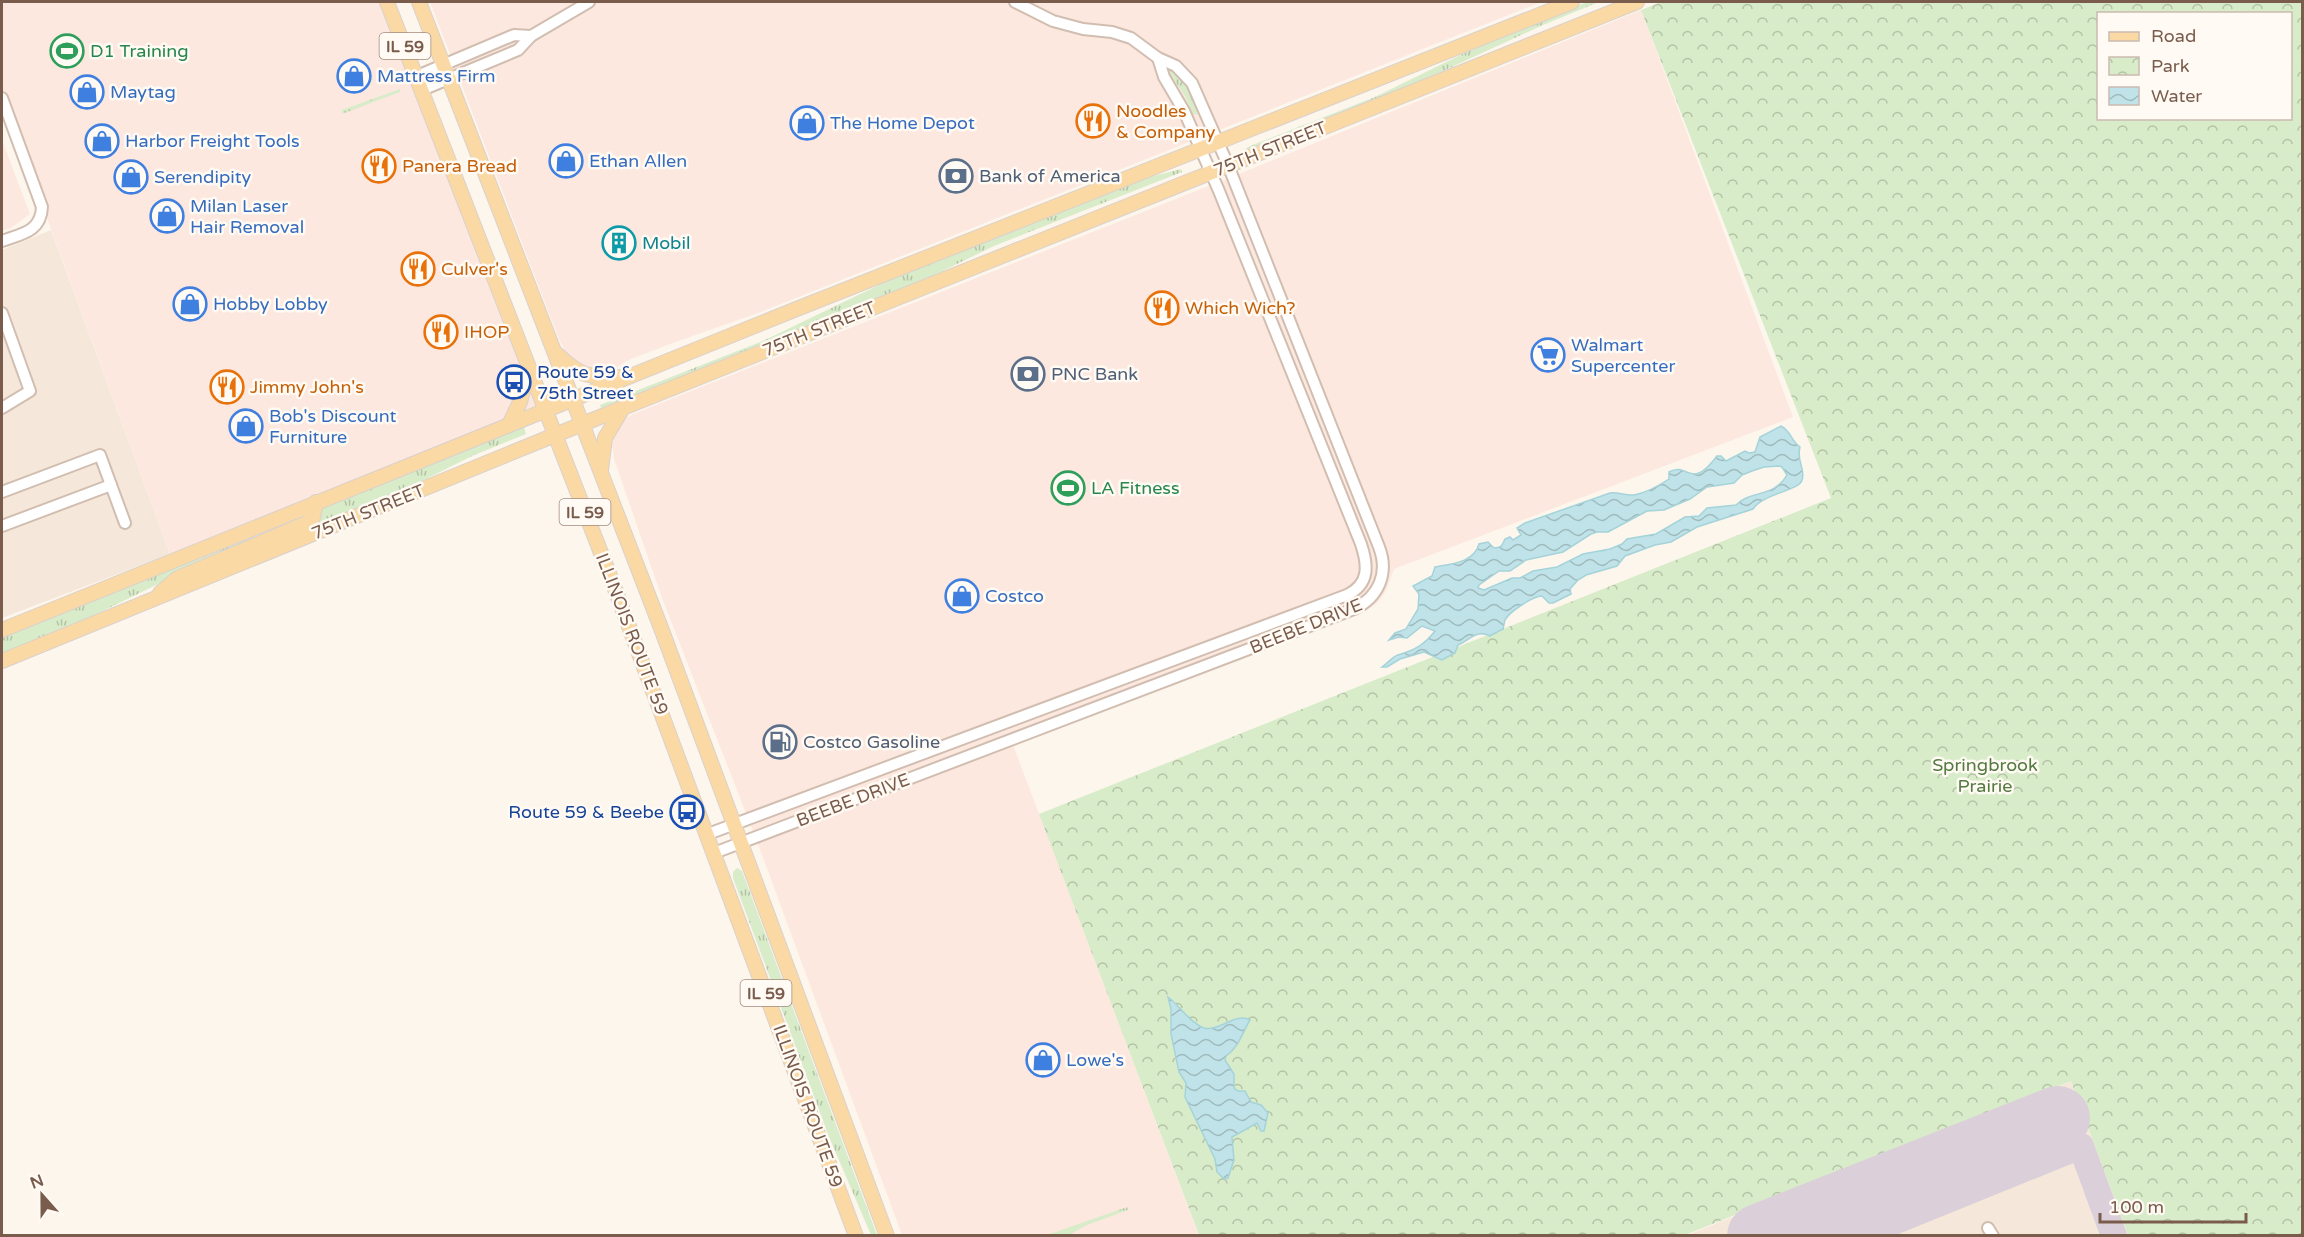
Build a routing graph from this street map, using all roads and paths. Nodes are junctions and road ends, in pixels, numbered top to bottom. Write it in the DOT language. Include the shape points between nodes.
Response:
graph roads {
  1 [pos="387,2"];
  2 [pos="419,2"];
  3 [pos="590,2"];
  4 [pos="1015,2"];
  5 [pos="1572,2"];
  6 [pos="1637,2"];
  7 [pos="531,36"];
  8 [pos="1158,58"];
  9 [pos="444,64"];
  10 [pos="417,76"];
  11 [pos="450,80"];
  12 [pos="422,90"];
  13 [pos="2,98"];
  14 [pos="1218,141"];
  15 [pos="1200,148"];
  16 [pos="1228,165"];
  17 [pos="1211,172"];
  18 [pos="2,241"];
  19 [pos="2,313"];
  20 [pos="555,352"];
  21 [pos="532,374"];
  22 [pos="628,377"];
  23 [pos="573,399"];
  24 [pos="2,407"];
  25 [pos="623,408"];
  26 [pos="546,410"];
  27 [pos="583,424"];
  28 [pos="509,425"];
  29 [pos="555,435"];
  30 [pos="600,472"];
  31 [pos="111,485"];
  32 [pos="2,492"];
  33 [pos="316,502"];
  34 [pos="125,523"];
  35 [pos="2,526"];
  36 [pos="152,600"];
  37 [pos="2,630"];
  38 [pos="2,661"];
  39 [pos="735,825"];
  40 [pos="708,834"];
  41 [pos="741,843"];
  42 [pos="714,853"];
  43 [pos="856,1236"];
  44 [pos="887,1236"];
  1 -- 10 [label="main road, ILLINOIS ROUTE 59 / IL 59"];
  2 -- 9 [label="main road, ILLINOIS ROUTE 59 / IL 59"];
  3 -- 7 [label="street"];
  4 -- 8 [label="street, BEEBE DRIVE" via="1053,21 1131,38"];
  5 -- 14 [label="main road, 75TH STREET"];
  6 -- 16 [label="main road, 75TH STREET"];
  7 -- 9 [label="street" via="514,35"];
  7 -- 11 [label="street" via="518,50"];
  8 -- 14 [label="street, BEEBE DRIVE" via="1176,66 1192,83"];
  8 -- 15 [label="street, BEEBE DRIVE"];
  9 -- 10 [label="street"];
  9 -- 11 [label="main road, ILLINOIS ROUTE 59 / IL 59"];
  10 -- 12 [label="main road, ILLINOIS ROUTE 59 / IL 59"];
  11 -- 12 [label="street"];
  11 -- 20 [label="main road, ILLINOIS ROUTE 59 / IL 59"];
  12 -- 21 [label="main road, ILLINOIS ROUTE 59 / IL 59"];
  13 -- 18 [label="street" via="40,199 41,218 35,227"];
  14 -- 15 [label="main road, 75TH STREET"];
  14 -- 16 [label="street, BEEBE DRIVE"];
  15 -- 17 [label="street, BEEBE DRIVE"];
  15 -- 22 [label="main road, 75TH STREET"];
  16 -- 17 [label="main road, 75TH STREET"];
  16 -- 41 [label="street, BEEBE DRIVE" via="1381,552 1383,573 1375,593 1354,609"];
  17 -- 25 [label="main road, 75TH STREET"];
  17 -- 39 [label="street, BEEBE DRIVE" via="1361,544 1367,563 1363,582 1347,595"];
  19 -- 24 [label="street" via="30,391"];
  20 -- 22 [label="main road" via="589,377"];
  20 -- 23 [label="main road, ILLINOIS ROUTE 59 / IL 59"];
  21 -- 26 [label="main road, ILLINOIS ROUTE 59 / IL 59"];
  21 -- 28 [label="main road"];
  22 -- 23 [label="main road, 75TH STREET"];
  23 -- 26 [label="main road, 75TH STREET"];
  23 -- 27 [label="main road, ILLINOIS ROUTE 59 / IL 59"];
  25 -- 27 [label="main road, 75TH STREET"];
  25 -- 30 [label="main road" via="605,438"];
  26 -- 28 [label="main road, 75TH STREET"];
  26 -- 29 [label="main road, ILLINOIS ROUTE 59 / IL 59"];
  27 -- 29 [label="main road, 75TH STREET"];
  27 -- 30 [label="main road, ILLINOIS ROUTE 59 / IL 59"];
  28 -- 33 [label="main road, 75TH STREET"];
  29 -- 36 [label="main road, 75TH STREET"];
  29 -- 40 [label="main road, ILLINOIS ROUTE 59 / IL 59"];
  30 -- 39 [label="main road, ILLINOIS ROUTE 59 / IL 59"];
  31 -- 32 [label="street" via="100,455"];
  31 -- 34 [label="street"];
  31 -- 35 [label="street"];
  33 -- 36 [label="main road" via="313,518 307,523 178,578"];
  33 -- 37 [label="main road, 75TH STREET"];
  36 -- 38 [label="main road, 75TH STREET"];
  39 -- 40 [label="street, BEEBE DRIVE"];
  39 -- 41 [label="main road, ILLINOIS ROUTE 59 / IL 59"];
  40 -- 42 [label="main road, ILLINOIS ROUTE 59 / IL 59"];
  41 -- 42 [label="street, BEEBE DRIVE"];
  41 -- 44 [label="main road, ILLINOIS ROUTE 59 / IL 59"];
  42 -- 43 [label="main road, ILLINOIS ROUTE 59 / IL 59"];
}
